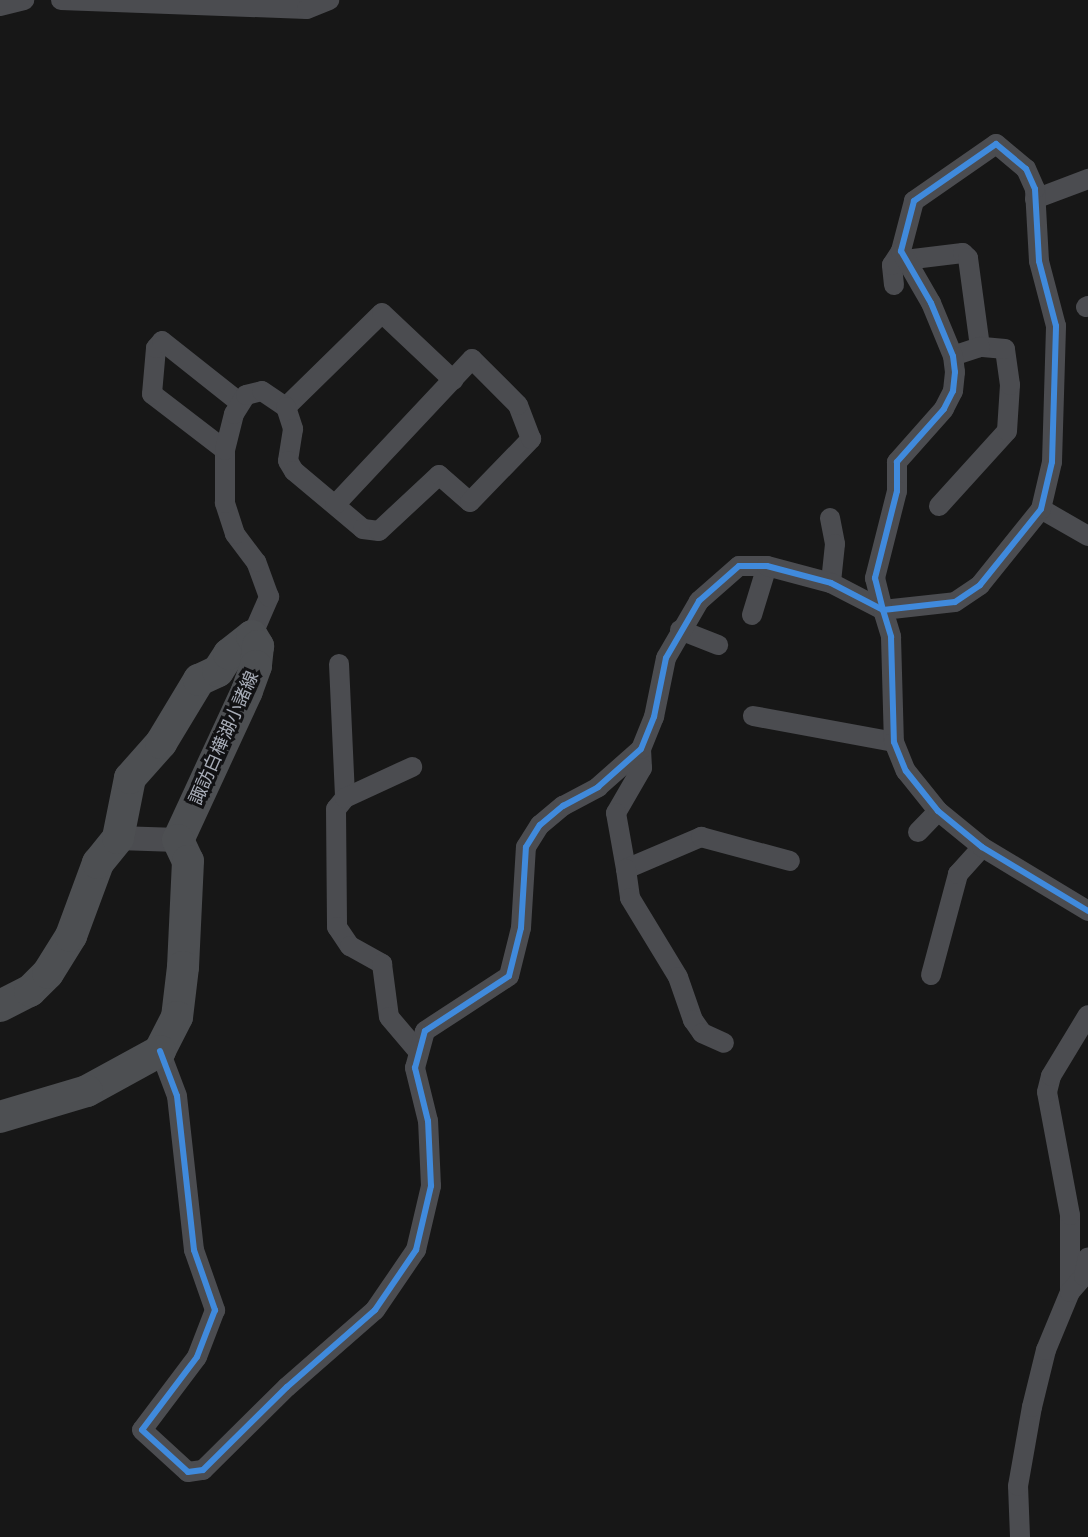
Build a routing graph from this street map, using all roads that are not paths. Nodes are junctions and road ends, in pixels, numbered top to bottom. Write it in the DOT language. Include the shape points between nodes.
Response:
graph roads {
  1 [pos="24,0"];
  2 [pos="60,0"];
  3 [pos="329,0"];
  4 [pos="0,6"];
  5 [pos="1088,179"];
  6 [pos="1035,199"];
  7 [pos="903,255"];
  8 [pos="894,285"];
  9 [pos="980,347"];
  10 [pos="953,356"];
  11 [pos="453,380"];
  12 [pos="239,402"];
  13 [pos="286,407"];
  14 [pos="225,450"];
  15 [pos="335,505"];
  16 [pos="939,506"];
  17 [pos="1041,509"];
  18 [pos="830,518"];
  19 [pos="1088,536"];
  20 [pos="767,566"];
  21 [pos="831,583"];
  22 [pos="955,602"];
  23 [pos="980,606"];
  24 [pos="883,610"];
  25 [pos="752,615"];
  26 [pos="680,630"];
  27 [pos="252,636"];
  28 [pos="718,645"];
  29 [pos="339,664"];
  30 [pos="753,716"];
  31 [pos="894,742"];
  32 [pos="641,749"];
  33 [pos="412,766"];
  34 [pos="345,798"];
  35 [pos="938,811"];
  36 [pos="918,832"];
  37 [pos="118,838"];
  38 [pos="178,840"];
  39 [pos="982,847"];
  40 [pos="790,861"];
  41 [pos="626,869"];
  42 [pos="1088,911"];
  43 [pos="931,975"];
  44 [pos="0,1006"];
  45 [pos="1088,1015"];
  46 [pos="724,1043"];
  47 [pos="417,1050"];
  48 [pos="160,1051"];
  49 [pos="0,1117"];
  50 [pos="1088,1257"];
  51 [pos="1070,1292"];
  52 [pos="1020,1537"];
  1 -- 4 [label="street"];
  2 -- 3 [label="street" via="307,9"];
  5 -- 6 [label="street"];
  6 -- 7 [label="street" via="1026,169 996,144 914,201"];
  6 -- 17 [label="street" via="1039,261 1057,345 1052,462"];
  7 -- 8 [label="street" via="892,265"];
  7 -- 9 [label="street" via="963,253 968,258"];
  7 -- 10 [label="street" via="931,303"];
  9 -- 10 [label="street"];
  9 -- 16 [label="street" via="1005,349 1009,356 1007,431"];
  10 -- 24 [label="street" via="953,392 897,462 897,491 875,578"];
  11 -- 13 [label="street" via="382,313"];
  11 -- 15 [label="street"];
  11 -- 15 [label="street" via="472,359 518,405 531,439 470,502 439,476 379,531 363,529"];
  12 -- 13 [label="street" via="262,391"];
  12 -- 14 [label="street"];
  12 -- 14 [label="street" via="162,341 156,348 152,394"];
  13 -- 15 [label="street" via="293,429 288,461"];
  14 -- 27 [label="street" via="228,514 256,562 269,597"];
  17 -- 19 [label="street"];
  17 -- 22 [label="street" via="980,585"];
  18 -- 21 [label="street" via="835,544"];
  20 -- 21 [label="street"];
  20 -- 25 [label="street"];
  20 -- 26 [label="street" via="739,566 720,579"];
  21 -- 24 [label="street"];
  22 -- 23 [label="street"];
  22 -- 24 [label="street"];
  24 -- 31 [label="street" via="891,637"];
  26 -- 28 [label="street"];
  26 -- 32 [label="street" via="666,658 654,717"];
  27 -- 37 [label="main road, 諏訪白樺湖小諸線" via="229,654 218,671 199,680 161,742 130,778"];
  27 -- 38 [label="main road, 諏訪白樺湖小諸線" via="258,646 248,691"];
  29 -- 34 [label="street"];
  30 -- 31 [label="street"];
  31 -- 35 [label="street" via="906,771"];
  32 -- 41 [label="street" via="642,768 616,813"];
  32 -- 47 [label="street" via="598,787 562,806 540,825 526,847 521,928 509,976 425,1031"];
  33 -- 34 [label="street"];
  34 -- 47 [label="street" via="336,809 337,927 350,946 382,964 389,1017"];
  35 -- 36 [label="street"];
  35 -- 39 [label="street"];
  37 -- 38 [label="street" via="152,836"];
  37 -- 44 [label="main road, 諏訪白樺湖小諸線" via="98,863 71,936 48,973 30,991"];
  38 -- 48 [label="main road" via="188,861 183,967 177,1017"];
  39 -- 42 [label="street"];
  39 -- 43 [label="street" via="958,874"];
  40 -- 41 [label="street" via="701,837"];
  41 -- 46 [label="street" via="630,898 678,977 693,1020 702,1033"];
  45 -- 51 [label="street" via="1051,1076 1047,1092 1070,1215"];
  47 -- 48 [label="street" via="415,1068 428,1121 431,1186 416,1250 391,1292 357,1328 286,1387 203,1470 188,1472 142,1430 197,1357 215,1310 194,1250 177,1096"];
  48 -- 49 [label="main road" via="87,1091"];
  50 -- 51 [label="street" via="1084,1276"];
  51 -- 52 [label="street" via="1046,1350 1032,1407 1018,1486"];
}
